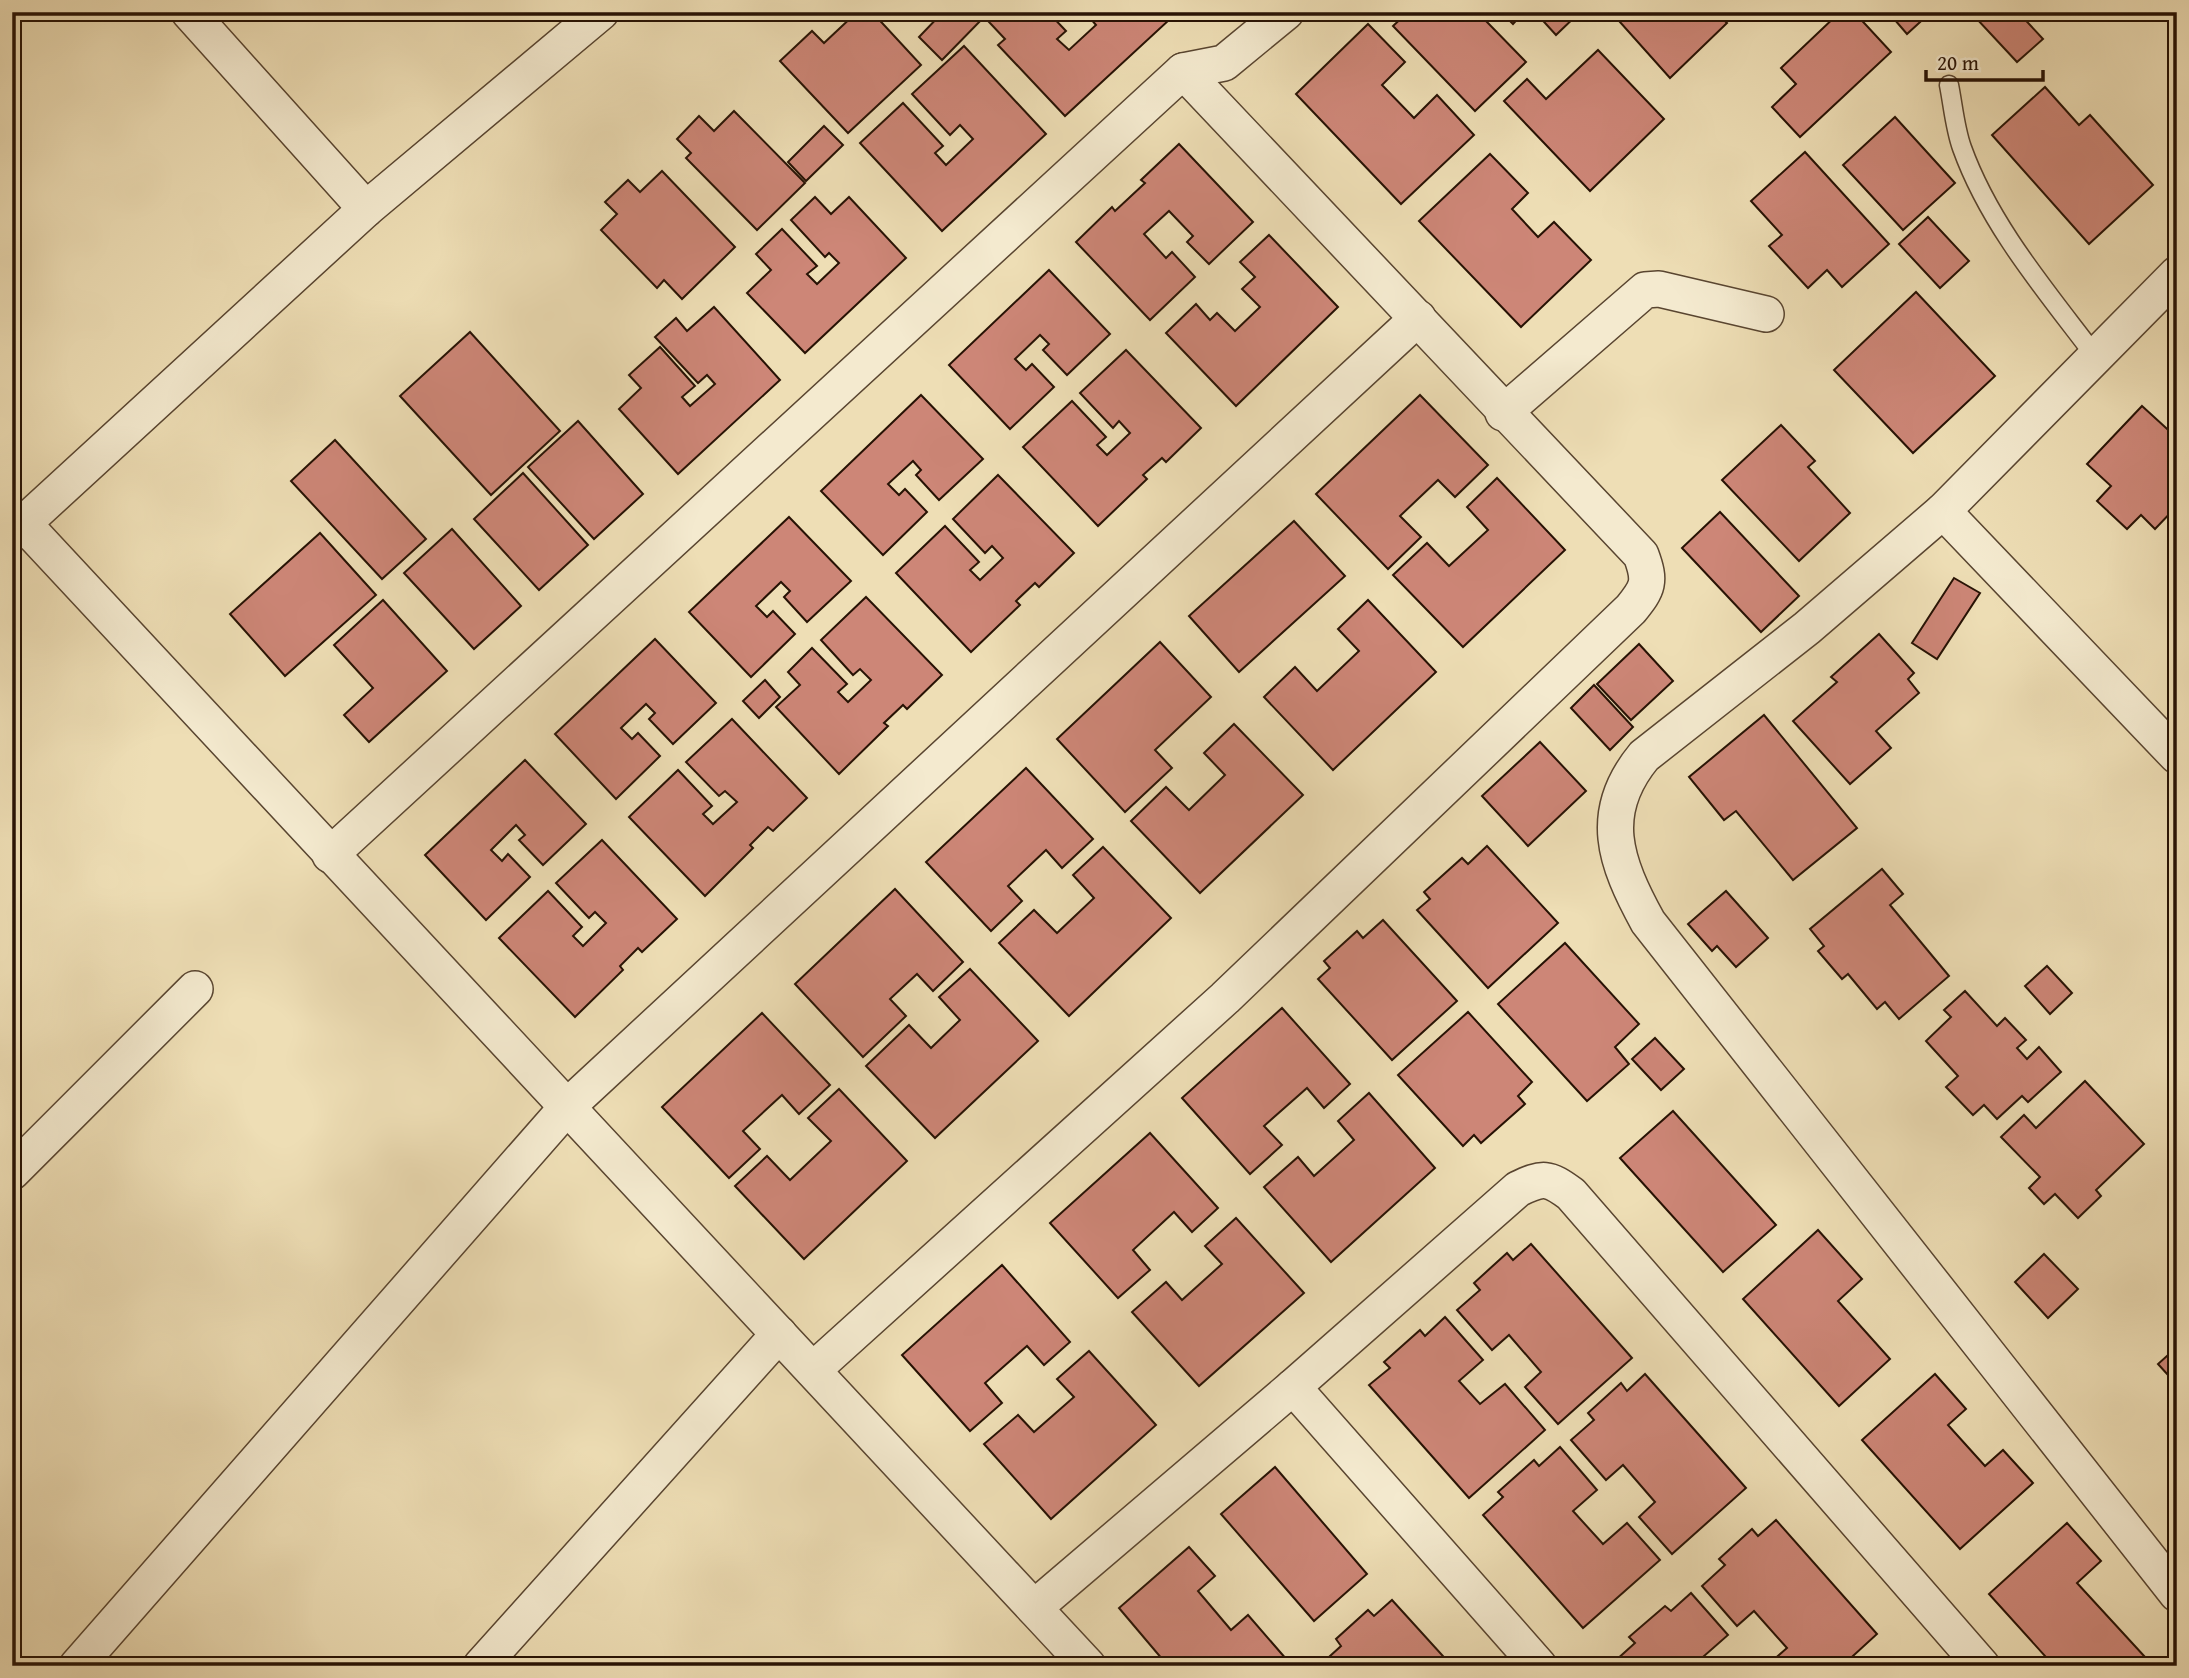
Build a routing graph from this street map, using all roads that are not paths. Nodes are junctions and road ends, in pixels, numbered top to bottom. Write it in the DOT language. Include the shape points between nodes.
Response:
graph roads {
  1 [pos="189,12"];
  2 [pos="601,12"];
  3 [pos="1286,12"];
  4 [pos="1183,71"];
  5 [pos="1950,85"];
  6 [pos="366,209"];
  7 [pos="2177,274"];
  8 [pos="1766,314"];
  9 [pos="1418,318"];
  10 [pos="2096,357"];
  11 [pos="1503,413"];
  12 [pos="1943,511"];
  13 [pos="18,528"];
  14 [pos="2177,756"];
  15 [pos="330,855"];
  16 [pos="195,989"];
  17 [pos="568,1106"];
  18 [pos="12,1172"];
  19 [pos="779,1334"];
  20 [pos="813,1370"];
  21 [pos="1293,1387"];
  22 [pos="2177,1594"];
  23 [pos="1034,1608"];
  24 [pos="76,1666"];
  25 [pos="481,1666"];
  26 [pos="1088,1666"];
  27 [pos="1539,1666"];
  28 [pos="1982,1666"];
  1 -- 6 [label="street"];
  2 -- 6 [label="street"];
  3 -- 4 [label="street" via="1224,63"];
  4 -- 9 [label="street"];
  4 -- 15 [label="street"];
  5 -- 10 [label="lane" via="1961,146 1976,183 2018,253"];
  6 -- 13 [label="street"];
  7 -- 10 [label="street"];
  8 -- 11 [label="street" via="1659,289 1645,290"];
  9 -- 11 [label="street"];
  9 -- 17 [label="street"];
  10 -- 12 [label="street"];
  11 -- 20 [label="street" via="1641,555 1647,589 1225,998"];
  12 -- 14 [label="street"];
  12 -- 22 [label="street" via="1807,628 1644,756 1625,779 1615,811 1616,842 1630,890 1648,922"];
  13 -- 15 [label="street"];
  15 -- 17 [label="street"];
  16 -- 18 [label="street"];
  17 -- 19 [label="street"];
  17 -- 24 [label="street"];
  19 -- 20 [label="street"];
  19 -- 25 [label="street"];
  20 -- 23 [label="street"];
  21 -- 23 [label="street"];
  21 -- 27 [label="street"];
  21 -- 28 [label="street" via="1518,1189 1539,1180 1554,1181 1572,1194"];
  23 -- 26 [label="street"];
}
